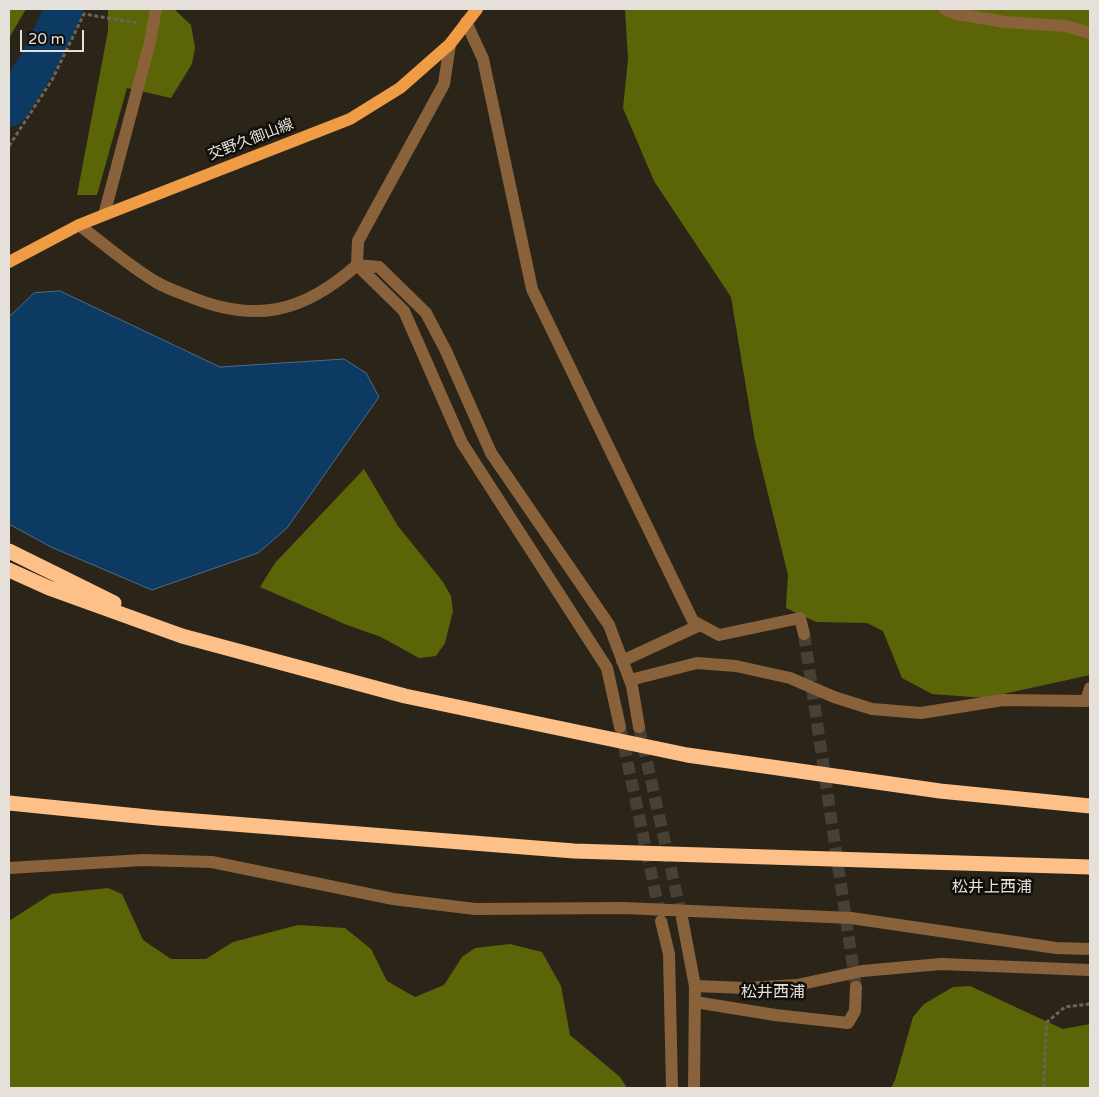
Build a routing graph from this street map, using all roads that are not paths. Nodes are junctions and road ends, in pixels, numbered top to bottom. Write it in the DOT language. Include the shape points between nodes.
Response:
graph roads {
  1 [pos="156,9"];
  2 [pos="477,9"];
  3 [pos="944,9"];
  4 [pos="466,22"];
  5 [pos="1090,32"];
  6 [pos="450,44"];
  7 [pos="104,215"];
  8 [pos="79,225"];
  9 [pos="9,262"];
  10 [pos="357,265"];
  11 [pos="9,551"];
  12 [pos="9,570"];
  13 [pos="700,625"];
  14 [pos="804,634"];
  15 [pos="182,636"];
  16 [pos="622,660"];
  17 [pos="630,680"];
  18 [pos="1090,688"];
  19 [pos="620,727"];
  20 [pos="639,727"];
  21 [pos="9,798"];
  22 [pos="9,803"];
  23 [pos="1090,806"];
  24 [pos="158,818"];
  25 [pos="1090,867"];
  26 [pos="9,868"];
  27 [pos="682,918"];
  28 [pos="661,921"];
  29 [pos="1090,949"];
  30 [pos="1090,970"];
  31 [pos="695,986"];
  32 [pos="856,987"];
  33 [pos="695,1002"];
  34 [pos="672,1088"];
  35 [pos="694,1088"];
  1 -- 7 [label="street"];
  2 -- 4 [label="main road, 交野久御山線"];
  3 -- 5 [label="street" via="1005,22 1066,26"];
  4 -- 6 [label="main road, 交野久御山線"];
  4 -- 13 [label="street" via="483,59 532,289 692,621"];
  6 -- 7 [label="main road, 交野久御山線" via="400,88 350,120"];
  6 -- 10 [label="street" via="444,84 358,242"];
  7 -- 8 [label="main road, 交野久御山線"];
  8 -- 9 [label="main road, 交野久御山線"];
  8 -- 10 [label="street" via="157,283 199,300 242,312 277,310 313,297"];
  10 -- 16 [label="street" via="379,267 426,313 491,453 609,625"];
  10 -- 19 [label="street" via="404,311 462,443 607,668"];
  11 -- 15 [label="highway"];
  12 -- 15 [label="highway" via="49,588"];
  13 -- 14 [label="street" via="719,635 800,618"];
  13 -- 16 [label="street"];
  15 -- 23 [label="highway" via="405,696 687,755 940,791"];
  16 -- 17 [label="street"];
  17 -- 18 [label="street" via="698,663 736,666 790,678 872,709 921,713 1003,700 1086,701"];
  17 -- 20 [label="street"];
  21 -- 24 [label="highway"];
  22 -- 24 [label="highway"];
  24 -- 25 [label="highway" via="574,852"];
  26 -- 29 [label="street" via="143,860 212,862 394,898 475,909 624,908 851,918 1056,948"];
  27 -- 31 [label="street"];
  28 -- 34 [label="street" via="669,954"];
  30 -- 31 [label="street" via="941,964 862,971 797,985"];
  31 -- 33 [label="street"];
  32 -- 33 [label="street" via="855,1011 848,1023"];
  33 -- 35 [label="street"];
}
